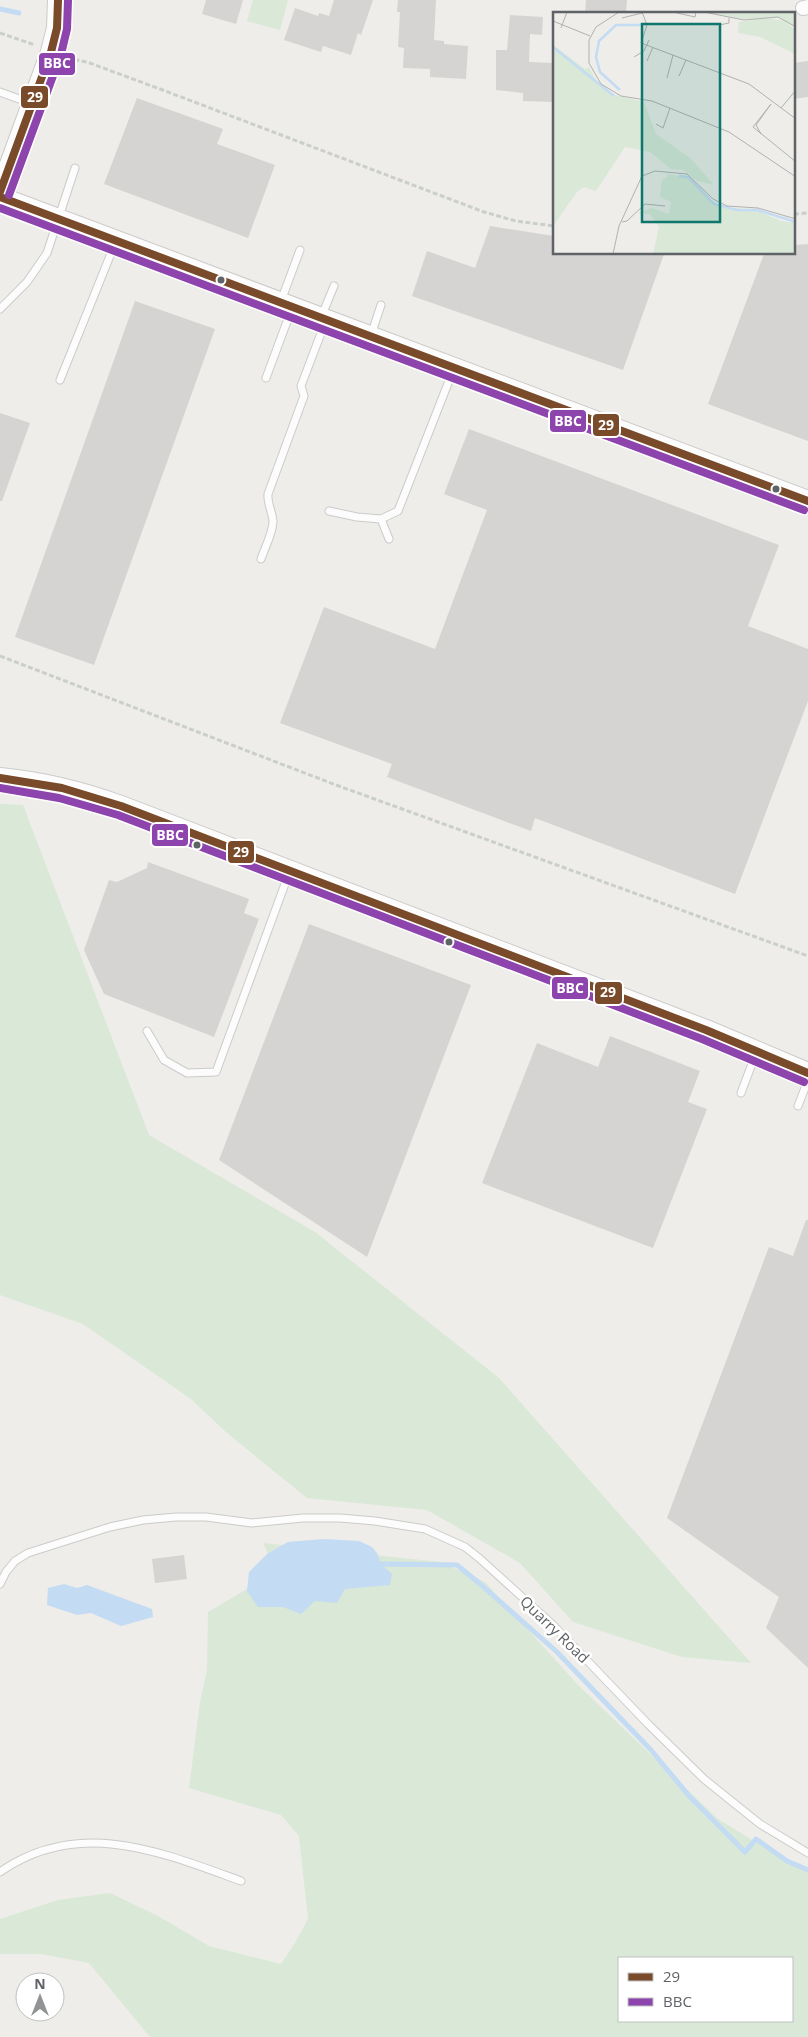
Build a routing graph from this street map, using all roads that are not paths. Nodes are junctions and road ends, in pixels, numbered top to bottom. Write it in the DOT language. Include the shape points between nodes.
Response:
graph roads {
  1 [pos="58,0"];
  2 [pos="0,92"];
  3 [pos="32,104"];
  4 [pos="75,168"];
  5 [pos="0,192"];
  6 [pos="0,197"];
  7 [pos="59,219"];
  8 [pos="116,241"];
  9 [pos="300,250"];
  10 [pos="334,286"];
  11 [pos="286,305"];
  12 [pos="381,305"];
  13 [pos="0,309"];
  14 [pos="324,319"];
  15 [pos="370,337"];
  16 [pos="454,368"];
  17 [pos="266,378"];
  18 [pos="60,380"];
  19 [pos="808,501"];
  20 [pos="329,511"];
  21 [pos="381,519"];
  22 [pos="389,539"];
  23 [pos="261,559"];
  24 [pos="0,778"];
  25 [pos="290,870"];
  26 [pos="147,1031"];
  27 [pos="757,1051"];
  28 [pos="808,1073"];
  29 [pos="808,1080"];
  30 [pos="741,1093"];
  31 [pos="798,1106"];
  32 [pos="0,1584"];
  33 [pos="808,1853"];
  34 [pos="0,1872"];
  35 [pos="242,1881"];
  1 -- 3 [label="street" via="57,28"];
  2 -- 3 [label="lane"];
  3 -- 5 [label="street"];
  4 -- 7 [label="lane"];
  6 -- 7 [label="street"];
  7 -- 8 [label="street"];
  7 -- 13 [label="lane" via="47,252 27,282"];
  8 -- 11 [label="street"];
  8 -- 18 [label="lane"];
  9 -- 11 [label="lane"];
  10 -- 14 [label="lane"];
  11 -- 14 [label="street"];
  11 -- 17 [label="lane"];
  12 -- 15 [label="lane"];
  14 -- 15 [label="street"];
  14 -- 23 [label="lane" via="301,386 304,396 268,494 272,528"];
  15 -- 16 [label="street"];
  16 -- 19 [label="street"];
  16 -- 21 [label="lane" via="406,495 398,511"];
  20 -- 21 [label="lane"];
  21 -- 22 [label="lane"];
  24 -- 25 [label="street" via="51,786 104,800"];
  25 -- 26 [label="lane" via="216,1072 187,1073 164,1060"];
  25 -- 27 [label="street"];
  27 -- 28 [label="street"];
  27 -- 30 [label="lane"];
  29 -- 31 [label="lane"];
  32 -- 33 [label="lane, Quarry Road" via="15,1561 28,1553 143,1520 176,1517 252,1523 303,1518 376,1521 425,1530 465,1547 493,1570 554,1625 704,1779 760,1824"];
  34 -- 35 [label="lane" via="34,1854 57,1847 84,1843 123,1844 160,1852"];
}
